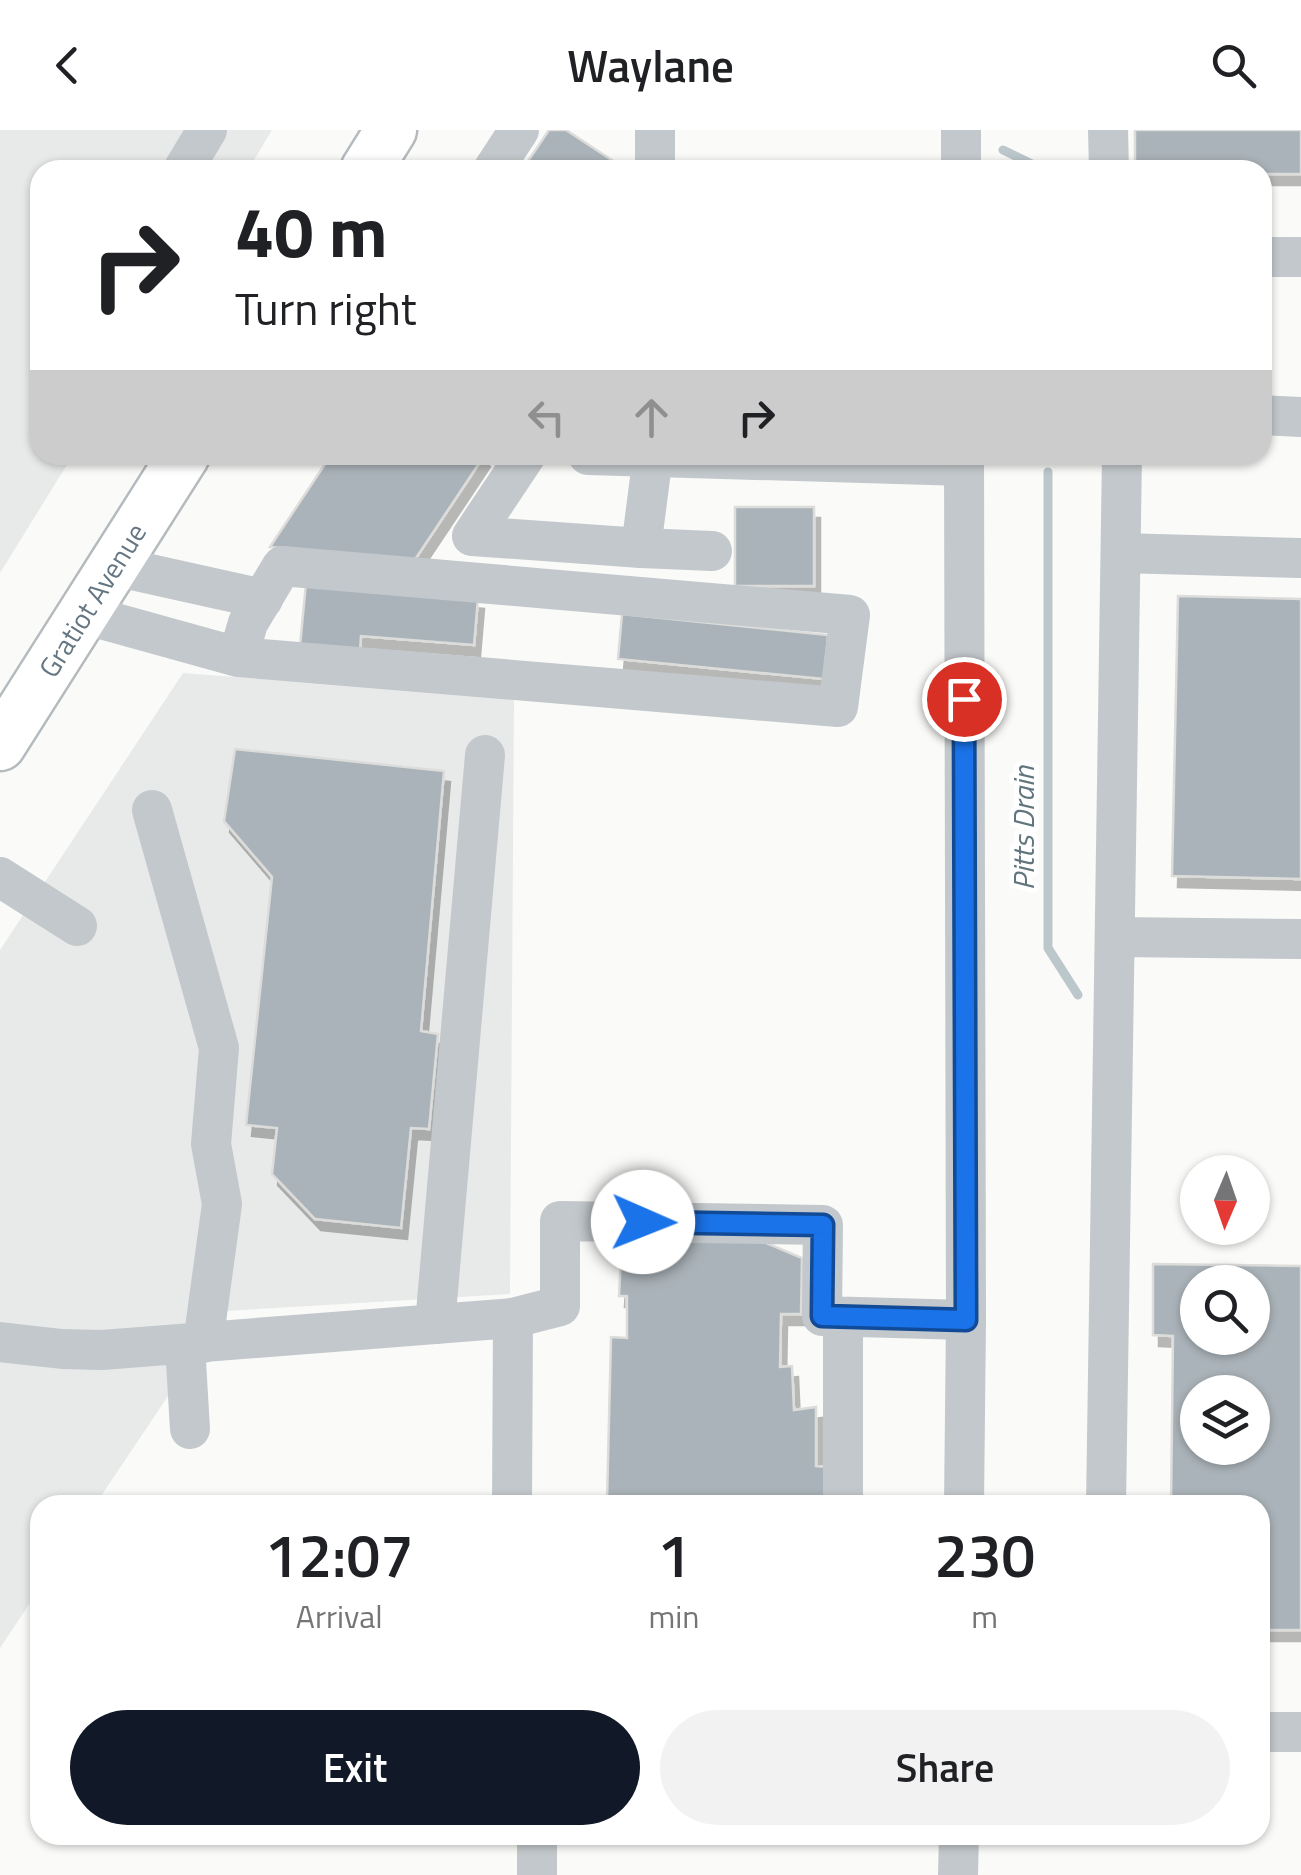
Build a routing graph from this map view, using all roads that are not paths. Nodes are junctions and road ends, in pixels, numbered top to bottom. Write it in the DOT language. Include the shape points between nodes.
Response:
graph roads {
  1 [pos="207,130"];
  2 [pos="391,130"];
  3 [pos="519,130"];
  4 [pos="656,130"];
  5 [pos="961,130"];
  6 [pos="1108,130"];
  7 [pos="188,160"];
  8 [pos="372,160"];
  9 [pos="499,160"];
  10 [pos="655,160"];
  11 [pos="960,160"];
  12 [pos="1109,160"];
  13 [pos="1272,257"];
  14 [pos="1301,258"];
  15 [pos="1272,415"];
  16 [pos="1301,416"];
  17 [pos="178,465"];
  18 [pos="519,465"];
  19 [pos="652,465"];
  20 [pos="964,465"];
  21 [pos="1122,465"];
  22 [pos="642,548"];
  23 [pos="712,550"];
  24 [pos="1121,553"];
  25 [pos="1301,558"];
  26 [pos="114,566"];
  27 [pos="262,599"];
  28 [pos="84,614"];
  29 [pos="238,657"];
  30 [pos="0,745"];
  31 [pos="485,755"];
  32 [pos="152,810"];
  33 [pos="0,877"];
  34 [pos="78,926"];
  35 [pos="1115,936"];
  36 [pos="1301,939"];
  37 [pos="842,1316"];
  38 [pos="513,1318"];
  39 [pos="966,1320"];
  40 [pos="435,1324"];
  41 [pos="0,1342"];
  42 [pos="194,1344"];
  43 [pos="190,1429"];
  44 [pos="512,1495"];
  45 [pos="842,1495"];
  46 [pos="964,1495"];
  47 [pos="1106,1495"];
  48 [pos="1270,1732"];
  49 [pos="1301,1732"];
  50 [pos="537,1845"];
  51 [pos="958,1845"];
  52 [pos="537,1875"];
  53 [pos="958,1875"];
  1 -- 7 [label="street"];
  2 -- 8 [label="main road"];
  3 -- 9 [label="street"];
  4 -- 10 [label="street"];
  5 -- 11 [label="street"];
  6 -- 12 [label="street"];
  13 -- 14 [label="street"];
  15 -- 16 [label="street"];
  17 -- 26 [label="main road, Gratiot Avenue"];
  18 -- 22 [label="street" via="472,536"];
  19 -- 22 [label="street"];
  20 -- 39 [label="street"];
  21 -- 24 [label="street"];
  22 -- 23 [label="street"];
  24 -- 25 [label="street"];
  24 -- 35 [label="street"];
  26 -- 27 [label="street"];
  26 -- 28 [label="main road, Gratiot Avenue"];
  27 -- 29 [label="street"];
  27 -- 29 [label="street" via="282,566 850,615 838,708"];
  28 -- 29 [label="street"];
  28 -- 30 [label="main road, Gratiot Avenue"];
  31 -- 40 [label="street"];
  32 -- 42 [label="street" via="219,1048 211,1144 222,1204"];
  33 -- 34 [label="street"];
  35 -- 36 [label="street"];
  35 -- 47 [label="street"];
  37 -- 38 [label="street" via="822,1316 823,1225 560,1221 560,1306"];
  37 -- 39 [label="street"];
  37 -- 45 [label="street"];
  38 -- 40 [label="street"];
  38 -- 44 [label="street"];
  39 -- 46 [label="street"];
  40 -- 42 [label="street"];
  41 -- 42 [label="street" via="102,1350"];
  42 -- 43 [label="street"];
  48 -- 49 [label="street"];
  50 -- 52 [label="street"];
  51 -- 53 [label="street"];
}
